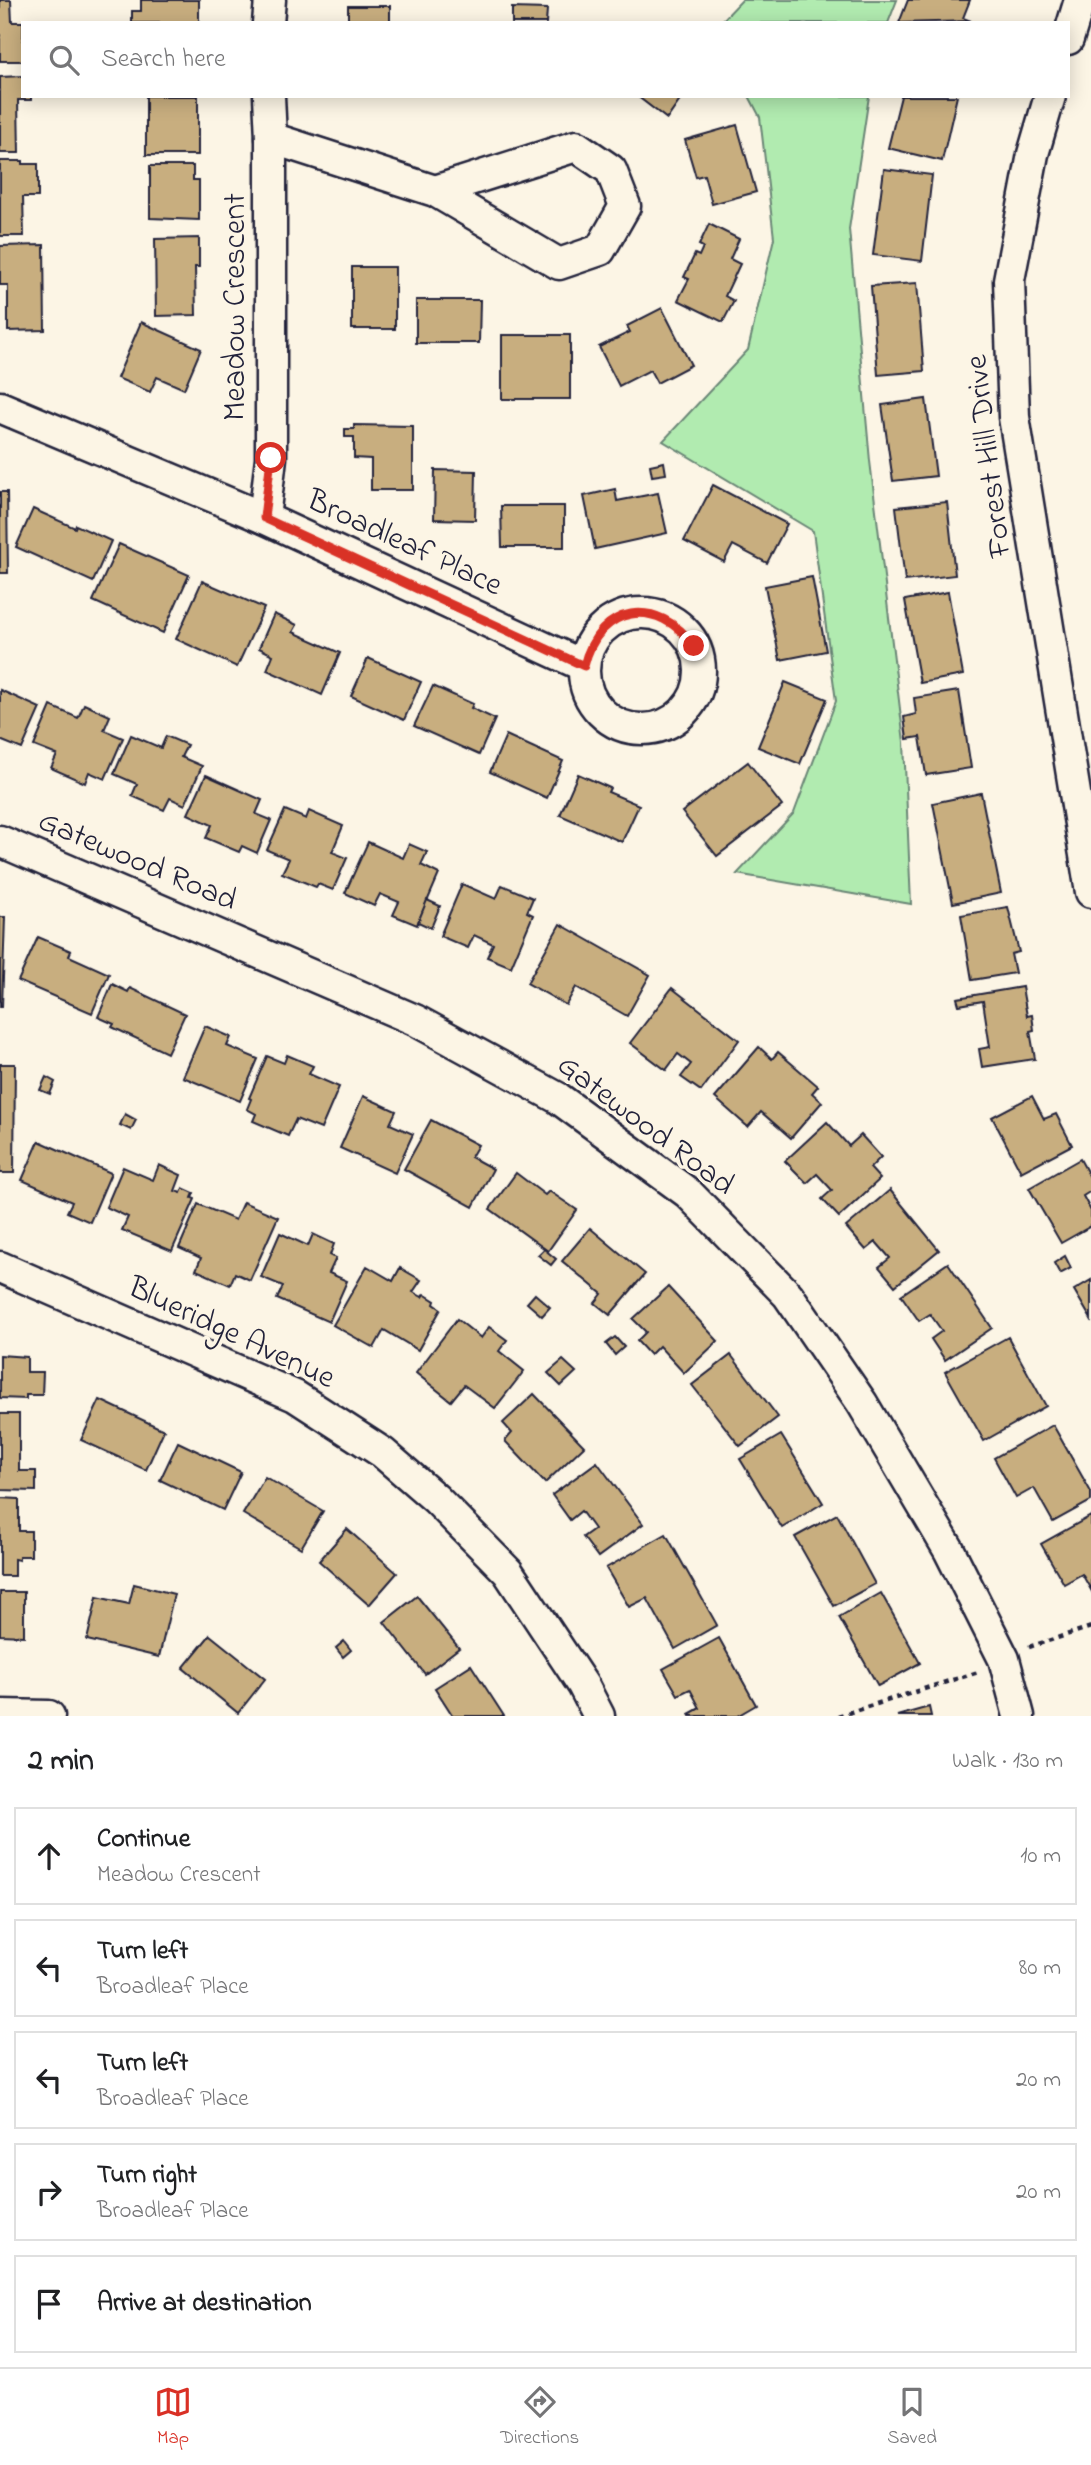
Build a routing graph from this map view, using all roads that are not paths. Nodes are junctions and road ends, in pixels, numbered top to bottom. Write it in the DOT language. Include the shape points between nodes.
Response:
graph roads {
  1 [pos="270,0"];
  2 [pos="1080,0"];
  3 [pos="268,21"];
  4 [pos="1070,32"];
  5 [pos="268,98"];
  6 [pos="1050,98"];
  7 [pos="271,138"];
  8 [pos="435,191"];
  9 [pos="0,407"];
  10 [pos="264,518"];
  11 [pos="584,666"];
  12 [pos="0,841"];
  13 [pos="1091,892"];
  14 [pos="0,1267"];
  15 [pos="0,1715"];
  16 [pos="48,1716"];
  17 [pos="599,1716"];
  18 [pos="1020,1716"];
  1 -- 3 [label="street"];
  2 -- 4 [label="street"];
  5 -- 7 [label="street, Meadow Crescent"];
  6 -- 13 [label="street, Forest Hill Drive" via="1033,154 1009,280 1014,416"];
  7 -- 8 [label="street"];
  7 -- 10 [label="street, Meadow Crescent" via="271,458"];
  8 -- 8 [label="street" via="559,264 600,250 625,206 611,170 576,146"];
  9 -- 10 [label="street, Broadleaf Place"];
  10 -- 11 [label="street, Broadleaf Place"];
  12 -- 18 [label="street, Gatewood Road" via="415,1020 558,1098 688,1193 789,1295 862,1403 949,1550 998,1647"];
  14 -- 17 [label="street, Blueridge Avenue" via="295,1396 383,1453 508,1572"];
  15 -- 16 [label="street"];
}
